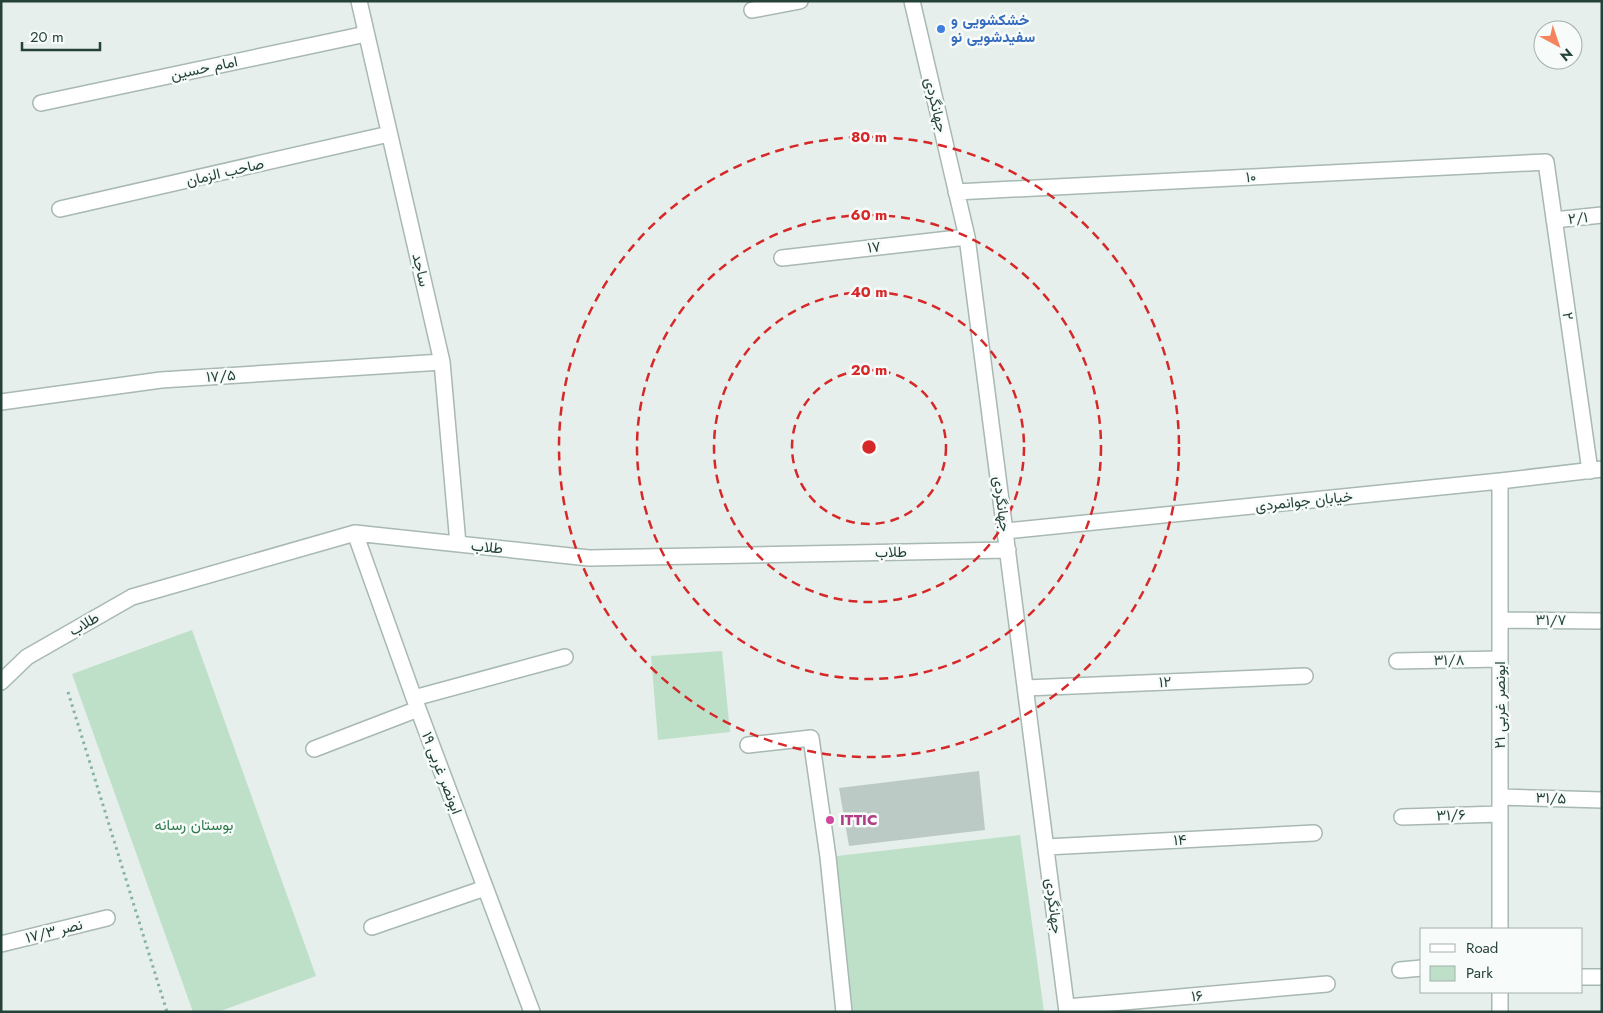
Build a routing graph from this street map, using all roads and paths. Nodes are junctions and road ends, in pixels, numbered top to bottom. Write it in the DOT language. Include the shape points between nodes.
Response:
graph roads {
  1 [pos="359,1"];
  2 [pos="800,1"];
  3 [pos="912,1"];
  4 [pos="752,10"];
  5 [pos="366,34"];
  6 [pos="41,103"];
  7 [pos="389,134"];
  8 [pos="1546,162"];
  9 [pos="956,192"];
  10 [pos="60,209"];
  11 [pos="1602,215"];
  12 [pos="1554,220"];
  13 [pos="967,237"];
  14 [pos="782,258"];
  15 [pos="442,362"];
  16 [pos="1,402"];
  17 [pos="1596,470"];
  18 [pos="1500,481"];
  19 [pos="1006,531"];
  20 [pos="355,533"];
  21 [pos="458,544"];
  22 [pos="1008,550"];
  23 [pos="1500,620"];
  24 [pos="1602,621"];
  25 [pos="565,656"];
  26 [pos="1500,659"];
  27 [pos="1397,661"];
  28 [pos="1305,676"];
  29 [pos="1,682"];
  30 [pos="1026,688"];
  31 [pos="68,692"];
  32 [pos="416,704"];
  33 [pos="748,745"];
  34 [pos="314,749"];
  35 [pos="1500,797"];
  36 [pos="1602,800"];
  37 [pos="1500,814"];
  38 [pos="1402,816"];
  39 [pos="1314,833"];
  40 [pos="1046,847"];
  41 [pos="486,888"];
  42 [pos="107,918"];
  43 [pos="372,927"];
  44 [pos="1500,928"];
  45 [pos="1,944"];
  46 [pos="1420,968"];
  47 [pos="1400,970"];
  48 [pos="1583,977"];
  49 [pos="1602,977"];
  50 [pos="1327,984"];
  51 [pos="1500,993"];
  52 [pos="1067,1009"];
  53 [pos="167,1012"];
  54 [pos="532,1012"];
  55 [pos="844,1012"];
  56 [pos="1500,1012"];
  1 -- 5 [label="street, ساجد"];
  2 -- 4 [label="street"];
  3 -- 9 [label="street, جهانگردی"];
  5 -- 6 [label="street, امام حسین"];
  5 -- 7 [label="street, ساجد"];
  7 -- 10 [label="street, صاحب الزمان"];
  7 -- 15 [label="street, ساجد"];
  8 -- 9 [label="street, ۱۰"];
  8 -- 12 [label="street, ۲"];
  9 -- 13 [label="street, جهانگردی"];
  11 -- 12 [label="street, ۲/۱"];
  12 -- 17 [label="street, ۲"];
  13 -- 14 [label="street, ۱۷"];
  13 -- 19 [label="street, جهانگردی"];
  15 -- 16 [label="street, ۱۷/۵" via="161,380"];
  15 -- 21 [label="street, ساجد"];
  17 -- 18 [label="street, خیابان جوانمردی"];
  18 -- 19 [label="street, خیابان جوانمردی"];
  18 -- 23 [label="street, ابونصر غربی ۲۱"];
  19 -- 22 [label="street, جهانگردی"];
  20 -- 21 [label="street, طلاب"];
  20 -- 29 [label="street, طلاب" via="132,597 27,657"];
  20 -- 32 [label="street, ابونصر غربی ۱۹"];
  21 -- 22 [label="street, طلاب" via="589,558"];
  22 -- 30 [label="street, جهانگردی"];
  23 -- 24 [label="street, ۳۱/۷"];
  23 -- 26 [label="street, ابونصر غربی ۲۱"];
  25 -- 32 [label="street"];
  26 -- 27 [label="street, ۳۱/۸"];
  26 -- 35 [label="street, ابونصر غربی ۲۱"];
  28 -- 30 [label="street, ۱۲"];
  30 -- 40 [label="street, جهانگردی"];
  31 -- 53 [label="path"];
  32 -- 34 [label="street"];
  32 -- 41 [label="street, ابونصر غربی ۱۹"];
  33 -- 55 [label="street" via="811,738 828,857"];
  35 -- 36 [label="street, ۳۱/۵"];
  35 -- 37 [label="street, ابونصر غربی ۲۱"];
  37 -- 38 [label="street, ۳۱/۶"];
  37 -- 44 [label="street, ابونصر غربی ۲۱"];
  39 -- 40 [label="street, ۱۴"];
  40 -- 52 [label="street, جهانگردی"];
  41 -- 43 [label="street"];
  41 -- 54 [label="street, ابونصر غربی ۱۹"];
  42 -- 45 [label="street, نصر ۱۷/۳"];
  46 -- 47 [label="street"];
  48 -- 49 [label="street"];
  50 -- 52 [label="street, ۱۶"];
  51 -- 56 [label="street"];
}
